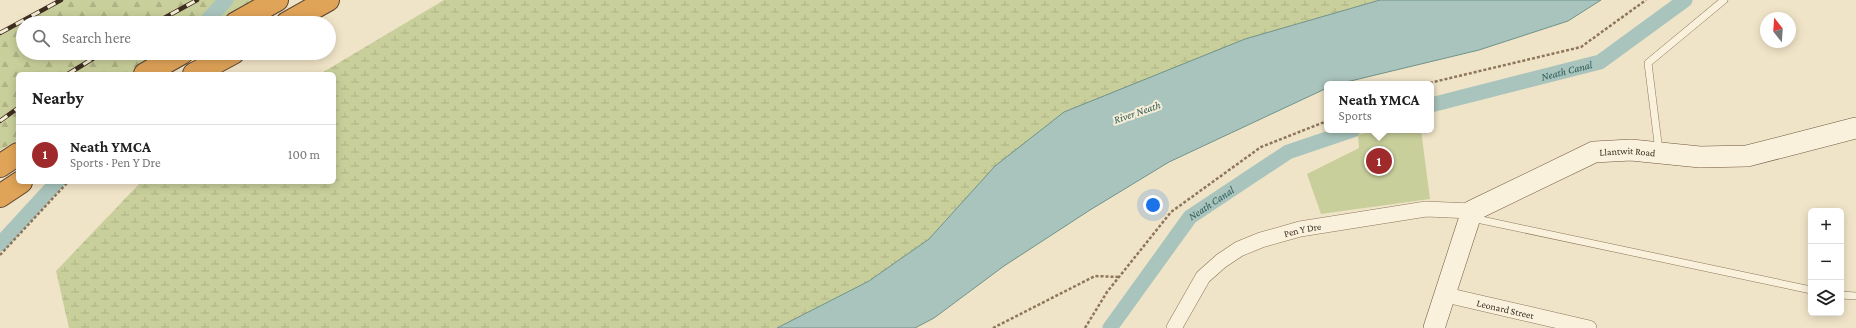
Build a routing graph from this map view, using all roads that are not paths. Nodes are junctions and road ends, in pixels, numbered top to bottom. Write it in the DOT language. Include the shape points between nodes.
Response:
graph roads {
  1 [pos="277,0"];
  2 [pos="328,0"];
  3 [pos="1724,0"];
  4 [pos="248,16"];
  5 [pos="299,16"];
  6 [pos="169,60"];
  7 [pos="220,60"];
  8 [pos="148,72"];
  9 [pos="198,72"];
  10 [pos="1856,128"];
  11 [pos="1659,153"];
  12 [pos="16,155"];
  13 [pos="0,166"];
  14 [pos="18,184"];
  15 [pos="0,196"];
  16 [pos="1471,214"];
  17 [pos="1808,289"];
  18 [pos="1446,295"];
  19 [pos="1844,295"];
  20 [pos="1856,296"];
  21 [pos="1174,328"];
  22 [pos="1434,328"];
  23 [pos="1589,328"];
  1 -- 4 [label="highway"];
  2 -- 5 [label="highway"];
  3 -- 11 [label="lane" via="1648,62"];
  6 -- 8 [label="highway"];
  7 -- 9 [label="highway"];
  10 -- 11 [label="main road, Llantwit Road" via="1747,156 1700,157"];
  11 -- 16 [label="main road, Llantwit Road" via="1632,150 1594,152"];
  12 -- 13 [label="highway"];
  14 -- 15 [label="highway"];
  16 -- 17 [label="lane"];
  16 -- 18 [label="main road"];
  16 -- 21 [label="street, Pen Y Dre" via="1426,209 1300,229 1260,240 1239,249 1203,277"];
  18 -- 22 [label="main road"];
  18 -- 23 [label="street, Leonard Street"];
  19 -- 20 [label="lane"];
}
